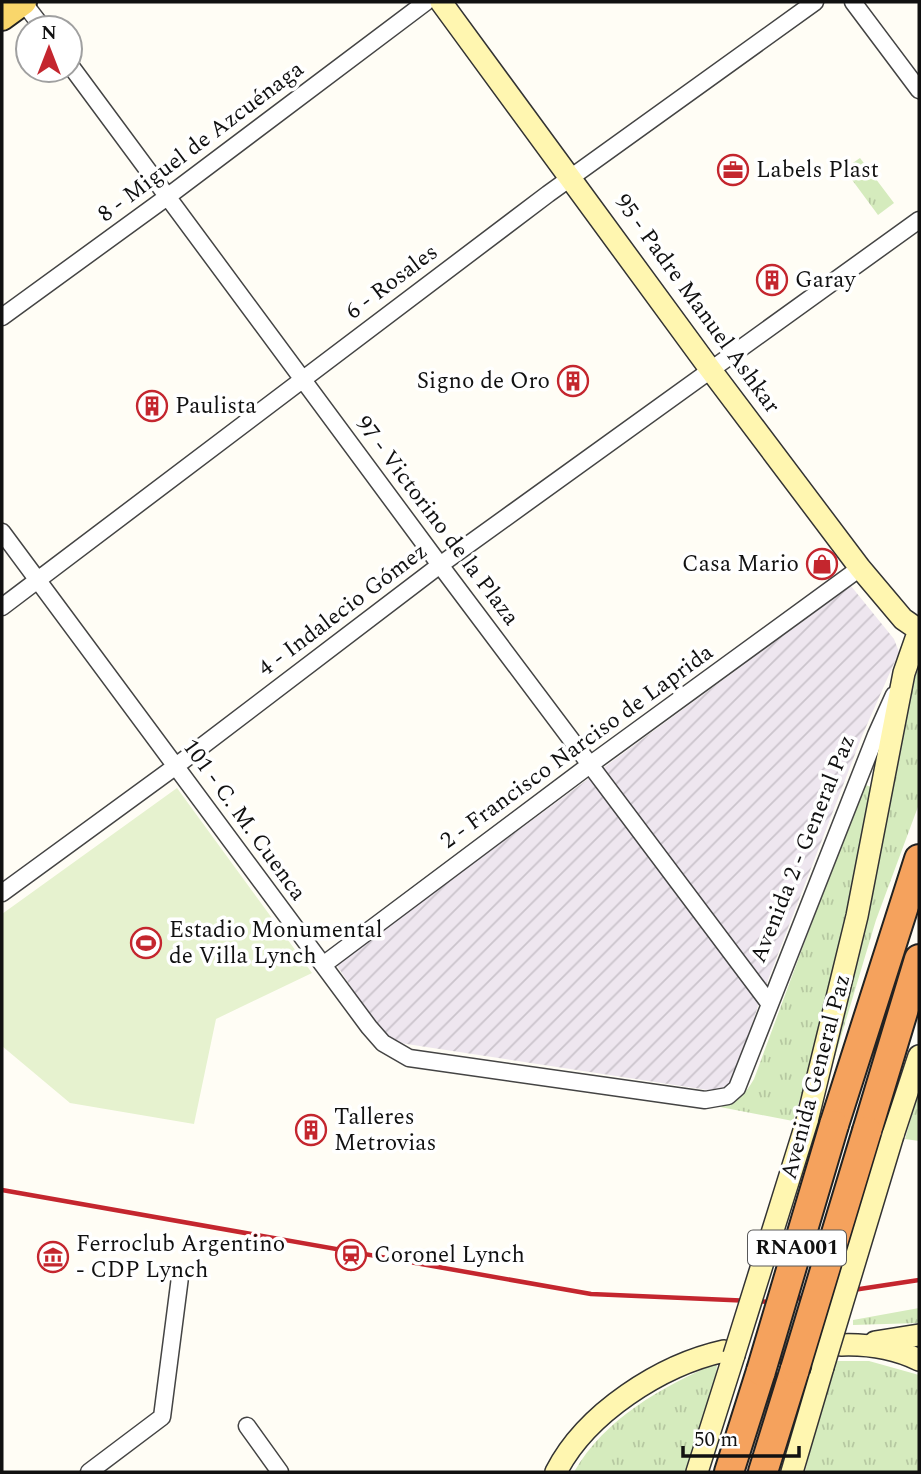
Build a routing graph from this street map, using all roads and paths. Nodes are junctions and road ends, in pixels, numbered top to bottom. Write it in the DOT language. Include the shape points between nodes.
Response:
graph roads {
  1 [pos="24,2"];
  2 [pos="426,2"];
  3 [pos="441,2"];
  4 [pos="815,2"];
  5 [pos="853,2"];
  6 [pos="2,18"];
  7 [pos="84,84"];
  8 [pos="919,90"];
  9 [pos="571,177"];
  10 [pos="167,197"];
  11 [pos="919,220"];
  12 [pos="2,317"];
  13 [pos="710,369"];
  14 [pos="303,377"];
  15 [pos="2,532"];
  16 [pos="440,565"];
  17 [pos="860,568"];
  18 [pos="38,581"];
  19 [pos="2,607"];
  20 [pos="919,630"];
  21 [pos="904,673"];
  22 [pos="591,764"];
  23 [pos="176,766"];
  24 [pos="919,859"];
  25 [pos="2,893"];
  26 [pos="919,959"];
  27 [pos="323,965"];
  28 [pos="769,1003"];
  29 [pos="919,1056"];
  30 [pos="737,1088"];
  31 [pos="821,1123"];
  32 [pos="880,1133"];
  33 [pos="180,1277"];
  34 [pos="919,1335"];
  35 [pos="724,1351"];
  36 [pos="919,1360"];
  37 [pos="247,1426"];
  38 [pos="561,1465"];
  39 [pos="89,1472"];
  40 [pos="280,1472"];
  41 [pos="544,1472"];
  42 [pos="697,1472"];
  43 [pos="729,1472"];
  44 [pos="762,1472"];
  45 [pos="792,1472"];
  1 -- 6 [label="main road"];
  2 -- 10 [label="street, 8 - Miguel de Azcuénaga"];
  3 -- 9 [label="street, 95 - Padre Manuel Ashkar"];
  4 -- 9 [label="street, 6 - Rosales"];
  5 -- 8 [label="street"];
  7 -- 10 [label="street, 97 - Victorino de la Plaza"];
  9 -- 13 [label="street, 95 - Padre Manuel Ashkar"];
  9 -- 14 [label="street, 6 - Rosales"];
  10 -- 12 [label="street, 8 - Miguel de Azcuénaga"];
  10 -- 14 [label="street, 97 - Victorino de la Plaza"];
  11 -- 13 [label="street, 4 - Indalecio Gómez"];
  13 -- 16 [label="street, 4 - Indalecio Gómez"];
  13 -- 17 [label="street, 95 - Padre Manuel Ashkar"];
  14 -- 16 [label="street, 97 - Victorino de la Plaza"];
  14 -- 18 [label="street, 6 - Rosales"];
  15 -- 18 [label="street, 101 - C. M. Cuenca"];
  16 -- 22 [label="street, 97 - Victorino de la Plaza"];
  16 -- 23 [label="street, 4 - Indalecio Gómez"];
  17 -- 20 [label="street, 95 - Padre Manuel Ashkar" via="896,612"];
  17 -- 22 [label="street, 2 - Francisco Narciso de Laprida"];
  18 -- 19 [label="street, 6 - Rosales"];
  18 -- 23 [label="street, 101 - C. M. Cuenca"];
  20 -- 21 [label="street, Avenida 2 - General Paz"];
  21 -- 28 [label="street, Avenida 2 - General Paz"];
  21 -- 31 [label="street, Avenida General Paz"];
  22 -- 27 [label="street, 2 - Francisco Narciso de Laprida"];
  22 -- 28 [label="street, 97 - Victorino de la Plaza"];
  23 -- 25 [label="street, 4 - Indalecio Gómez"];
  23 -- 27 [label="street, 101 - C. M. Cuenca"];
  24 -- 31 [label="highway, Avenida General Paz / RNA001"];
  26 -- 32 [label="highway, RNA001"];
  27 -- 30 [label="street, 101 - C. M. Cuenca" via="383,1043 409,1058 705,1100 728,1096"];
  28 -- 30 [label="street, Avenida 2 - General Paz"];
  29 -- 32 [label="street"];
  31 -- 42 [label="street, Avenida General Paz, bridge" via="728,1374"];
  31 -- 43 [label="highway, Avenida General Paz / RNA001, bridge" via="761,1371"];
  32 -- 44 [label="highway, RNA001, bridge"];
  32 -- 45 [label="street, bridge" via="823,1367"];
  33 -- 39 [label="street" via="162,1417"];
  34 -- 36 [label="street" via="850,1345 898,1351"];
  35 -- 38 [label="street" via="692,1360 643,1384 601,1416"];
  37 -- 40 [label="street"];
  38 -- 41 [label="street"];
}
